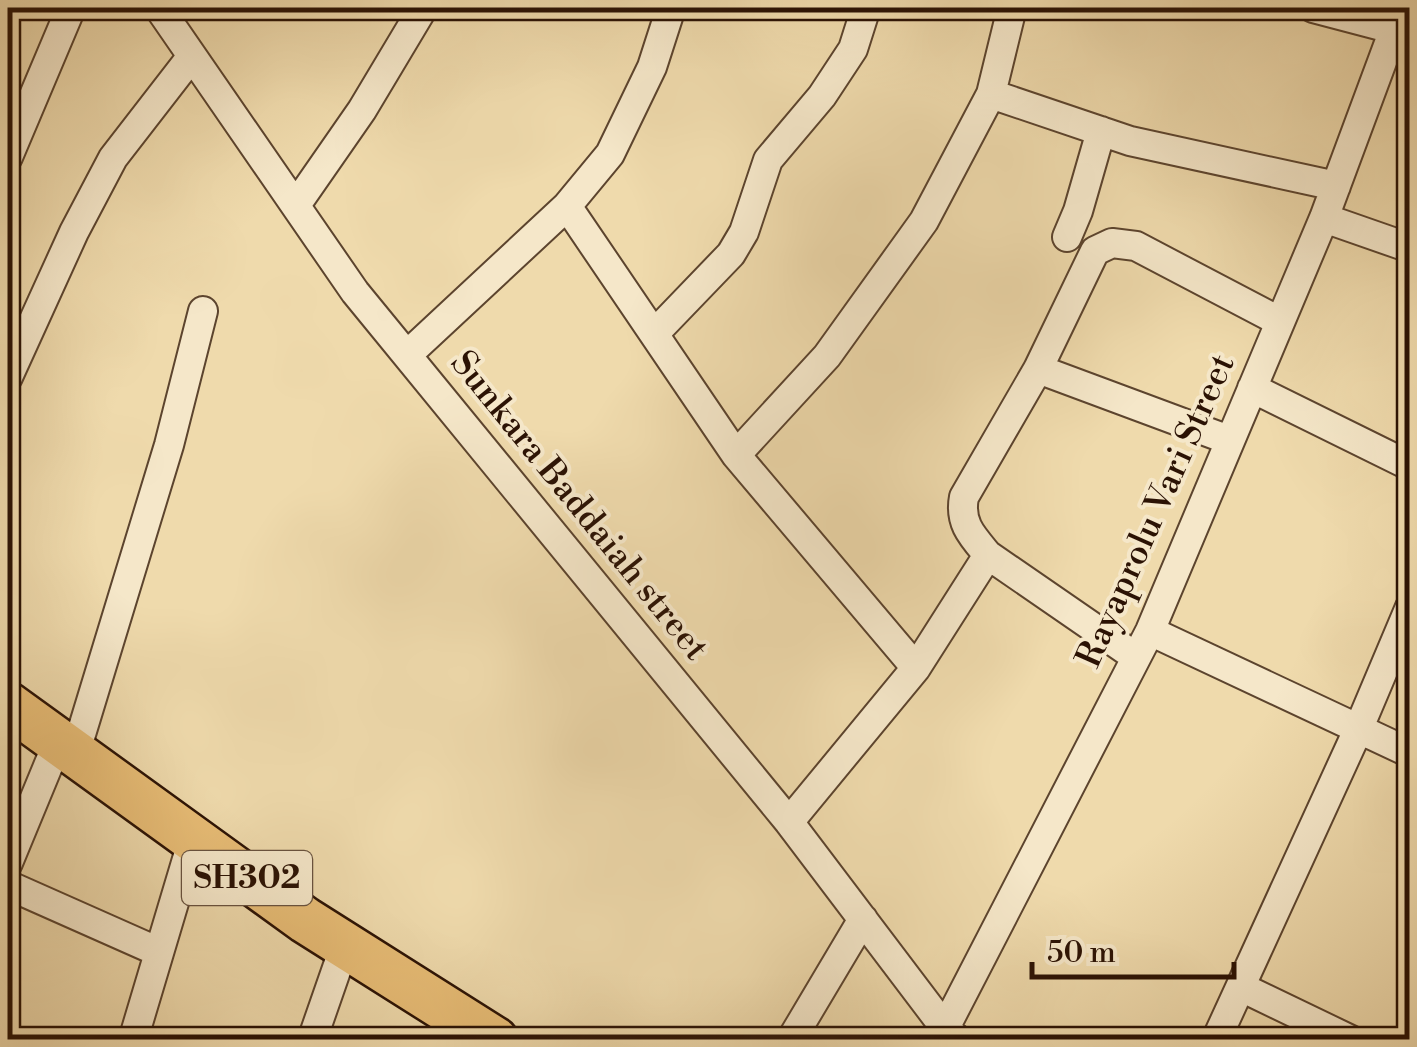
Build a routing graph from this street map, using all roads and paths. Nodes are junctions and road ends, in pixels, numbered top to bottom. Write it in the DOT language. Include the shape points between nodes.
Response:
graph roads {
  1 [pos="71,8"];
  2 [pos="159,8"];
  3 [pos="422,8"];
  4 [pos="671,8"];
  5 [pos="866,8"];
  6 [pos="1012,8"];
  7 [pos="1314,8"];
  8 [pos="1402,24"];
  9 [pos="192,56"];
  10 [pos="991,94"];
  11 [pos="1101,131"];
  12 [pos="8,157"];
  13 [pos="1336,186"];
  14 [pos="296,205"];
  15 [pos="567,206"];
  16 [pos="1324,218"];
  17 [pos="1067,237"];
  18 [pos="1410,248"];
  19 [pos="204,312"];
  20 [pos="1279,321"];
  21 [pos="654,334"];
  22 [pos="407,355"];
  23 [pos="1038,368"];
  24 [pos="8,377"];
  25 [pos="1252,388"];
  26 [pos="1229,440"];
  27 [pos="736,456"];
  28 [pos="1410,466"];
  29 [pos="988,554"];
  30 [pos="1410,607"];
  31 [pos="1150,631"];
  32 [pos="1136,657"];
  33 [pos="916,668"];
  34 [pos="8,705"];
  35 [pos="1358,730"];
  36 [pos="66,748"];
  37 [pos="1410,753"];
  38 [pos="789,822"];
  39 [pos="192,839"];
  40 [pos="8,862"];
  41 [pos="8,886"];
  42 [pos="863,919"];
  43 [pos="345,945"];
  44 [pos="159,952"];
  45 [pos="1241,988"];
  46 [pos="951,1034"];
  47 [pos="133,1040"];
  48 [pos="312,1040"];
  49 [pos="495,1040"];
  50 [pos="791,1040"];
  51 [pos="1216,1040"];
  52 [pos="1350,1040"];
  1 -- 12 [label="street"];
  2 -- 9 [label="street, Sunkara Baddaiah street"];
  3 -- 14 [label="street"];
  4 -- 15 [label="street" via="652,67 610,154"];
  5 -- 21 [label="street" via="853,49 768,160 732,254"];
  6 -- 10 [label="street"];
  7 -- 8 [label="street"];
  8 -- 13 [label="street, Rayaprolu Vari Street"];
  9 -- 14 [label="street, Sunkara Baddaiah street"];
  9 -- 24 [label="street" via="113,158"];
  10 -- 11 [label="street"];
  10 -- 27 [label="street" via="924,220 827,356"];
  11 -- 13 [label="street"];
  11 -- 17 [label="street"];
  13 -- 16 [label="street, Rayaprolu Vari Street"];
  14 -- 22 [label="street, Sunkara Baddaiah street"];
  15 -- 21 [label="street"];
  15 -- 22 [label="street"];
  16 -- 18 [label="street"];
  16 -- 20 [label="street, Rayaprolu Vari Street"];
  19 -- 36 [label="street" via="169,445"];
  20 -- 23 [label="street" via="1136,246 1112,244 1095,251"];
  20 -- 25 [label="street, Rayaprolu Vari Street"];
  21 -- 27 [label="street"];
  22 -- 38 [label="street, Sunkara Baddaiah street"];
  23 -- 26 [label="street"];
  23 -- 29 [label="street" via="964,497 966,529"];
  25 -- 26 [label="street, Rayaprolu Vari Street"];
  25 -- 28 [label="street"];
  26 -- 31 [label="street, Rayaprolu Vari Street"];
  27 -- 33 [label="street"];
  29 -- 32 [label="street"];
  29 -- 33 [label="street"];
  30 -- 35 [label="street"];
  31 -- 32 [label="street, Rayaprolu Vari Street"];
  31 -- 35 [label="street"];
  32 -- 46 [label="street, Rayaprolu Vari Street"];
  33 -- 38 [label="street"];
  34 -- 36 [label="main road, SH302"];
  35 -- 37 [label="street"];
  35 -- 45 [label="street"];
  36 -- 39 [label="main road, SH302"];
  36 -- 40 [label="street"];
  38 -- 42 [label="street, Sunkara Baddaiah street"];
  39 -- 43 [label="main road, SH302"];
  39 -- 44 [label="street"];
  41 -- 44 [label="street"];
  42 -- 46 [label="street, Sunkara Baddaiah street"];
  42 -- 50 [label="street"];
  43 -- 48 [label="street"];
  43 -- 49 [label="main road, SH302"];
  44 -- 47 [label="street"];
  45 -- 51 [label="street"];
  45 -- 52 [label="street"];
}
